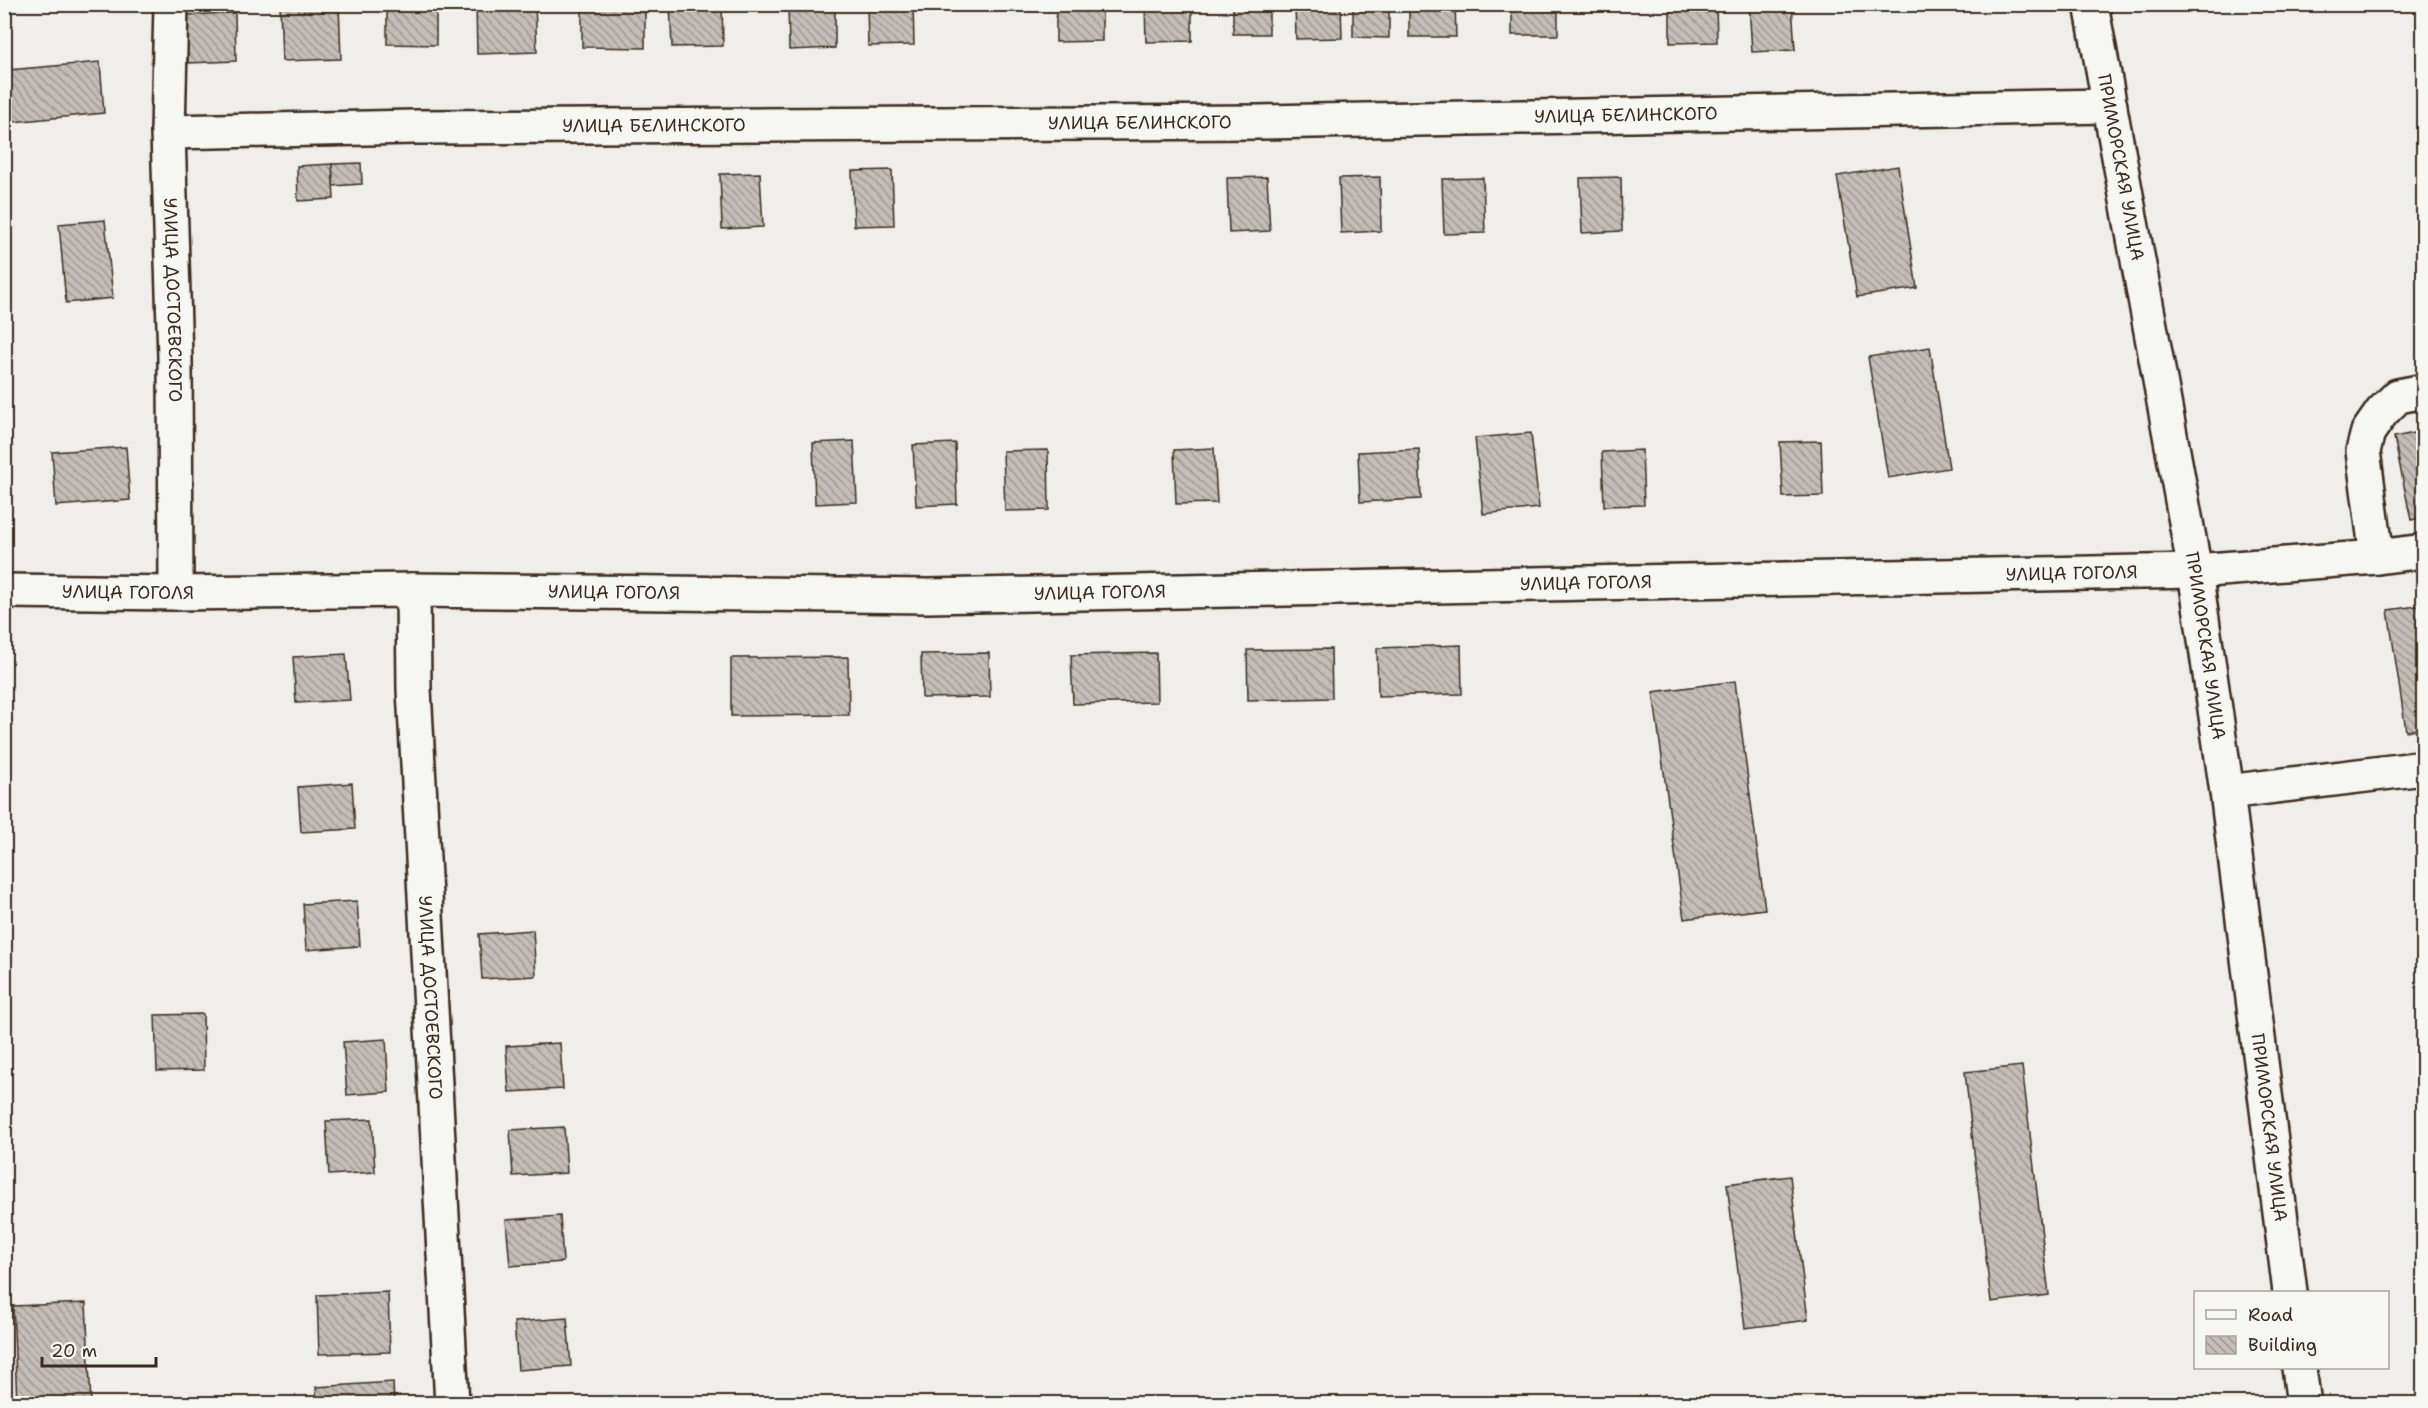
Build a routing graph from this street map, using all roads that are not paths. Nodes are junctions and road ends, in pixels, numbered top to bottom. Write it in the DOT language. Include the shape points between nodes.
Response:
graph roads {
  1 [pos="171,4"];
  2 [pos="2091,4"];
  3 [pos="2110,106"];
  4 [pos="168,132"];
  5 [pos="2424,390"];
  6 [pos="2424,551"];
  7 [pos="2377,557"];
  8 [pos="2195,572"];
  9 [pos="413,590"];
  10 [pos="4,591"];
  11 [pos="176,593"];
  12 [pos="2424,768"];
  13 [pos="2227,792"];
  14 [pos="2290,1291"];
  15 [pos="2299,1369"];
  16 [pos="452,1404"];
  17 [pos="2304,1404"];
  1 -- 4 [label="main road, УЛИЦА ДОСТОЕВСКОГО"];
  2 -- 3 [label="main road, ПРИМОРСКАЯ УЛИЦА"];
  3 -- 4 [label="main road, УЛИЦА БЕЛИНСКОГО" via="1259,122"];
  3 -- 8 [label="main road, ПРИМОРСКАЯ УЛИЦА"];
  4 -- 11 [label="main road, УЛИЦА ДОСТОЕВСКОГО" via="175,358"];
  5 -- 7 [label="main road" via="2398,396 2368,432 2363,452"];
  6 -- 7 [label="main road, УЛИЦА ГОГОЛЯ"];
  7 -- 8 [label="main road, УЛИЦА ГОГОЛЯ"];
  8 -- 9 [label="main road, УЛИЦА ГОГОЛЯ" via="927,596"];
  8 -- 13 [label="main road, ПРИМОРСКАЯ УЛИЦА"];
  9 -- 11 [label="main road, УЛИЦА ГОГОЛЯ"];
  9 -- 16 [label="main road, УЛИЦА ДОСТОЕВСКОГО" via="414,689"];
  10 -- 11 [label="main road, УЛИЦА ГОГОЛЯ"];
  12 -- 13 [label="main road"];
  13 -- 14 [label="main road, ПРИМОРСКАЯ УЛИЦА"];
  15 -- 17 [label="main road"];
}
